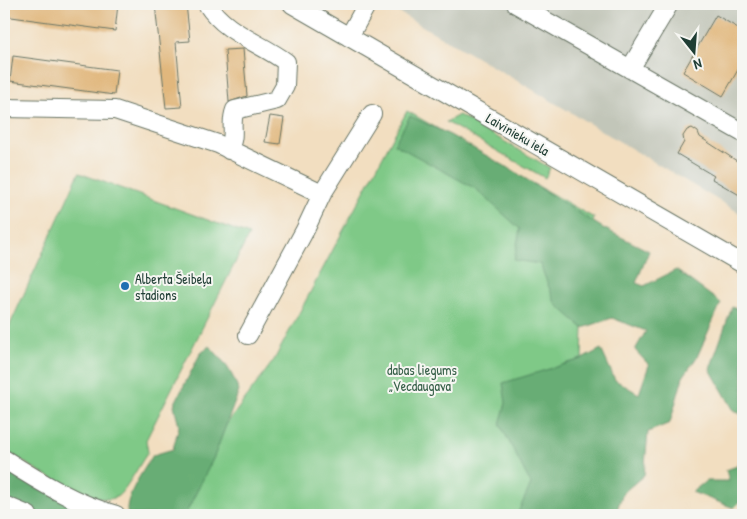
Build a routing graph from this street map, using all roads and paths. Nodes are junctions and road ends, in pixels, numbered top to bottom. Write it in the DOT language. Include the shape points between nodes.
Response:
graph roads {
  1 [pos="207,4"];
  2 [pos="292,4"];
  3 [pos="367,4"];
  4 [pos="516,4"];
  5 [pos="669,4"];
  6 [pos="349,37"];
  7 [pos="630,69"];
  8 [pos="4,108"];
  9 [pos="372,114"];
  10 [pos="743,134"];
  11 [pos="229,150"];
  12 [pos="322,194"];
  13 [pos="743,264"];
  14 [pos="248,335"];
  15 [pos="4,459"];
  16 [pos="4,505"];
  17 [pos="28,515"];
  18 [pos="116,515"];
  1 -- 11 [label="street" via="214,16 242,37 270,50 286,62 284,86 277,100 235,110 231,120 235,136"];
  2 -- 6 [label="street, Laivinieku iela"];
  3 -- 6 [label="street"];
  4 -- 7 [label="street"];
  5 -- 7 [label="street"];
  6 -- 13 [label="street, Laivinieku iela"];
  7 -- 10 [label="street"];
  8 -- 11 [label="street" via="115,110"];
  9 -- 12 [label="street"];
  11 -- 12 [label="street"];
  12 -- 14 [label="street"];
  15 -- 18 [label="street" via="96,510"];
  16 -- 17 [label="street"];
}
